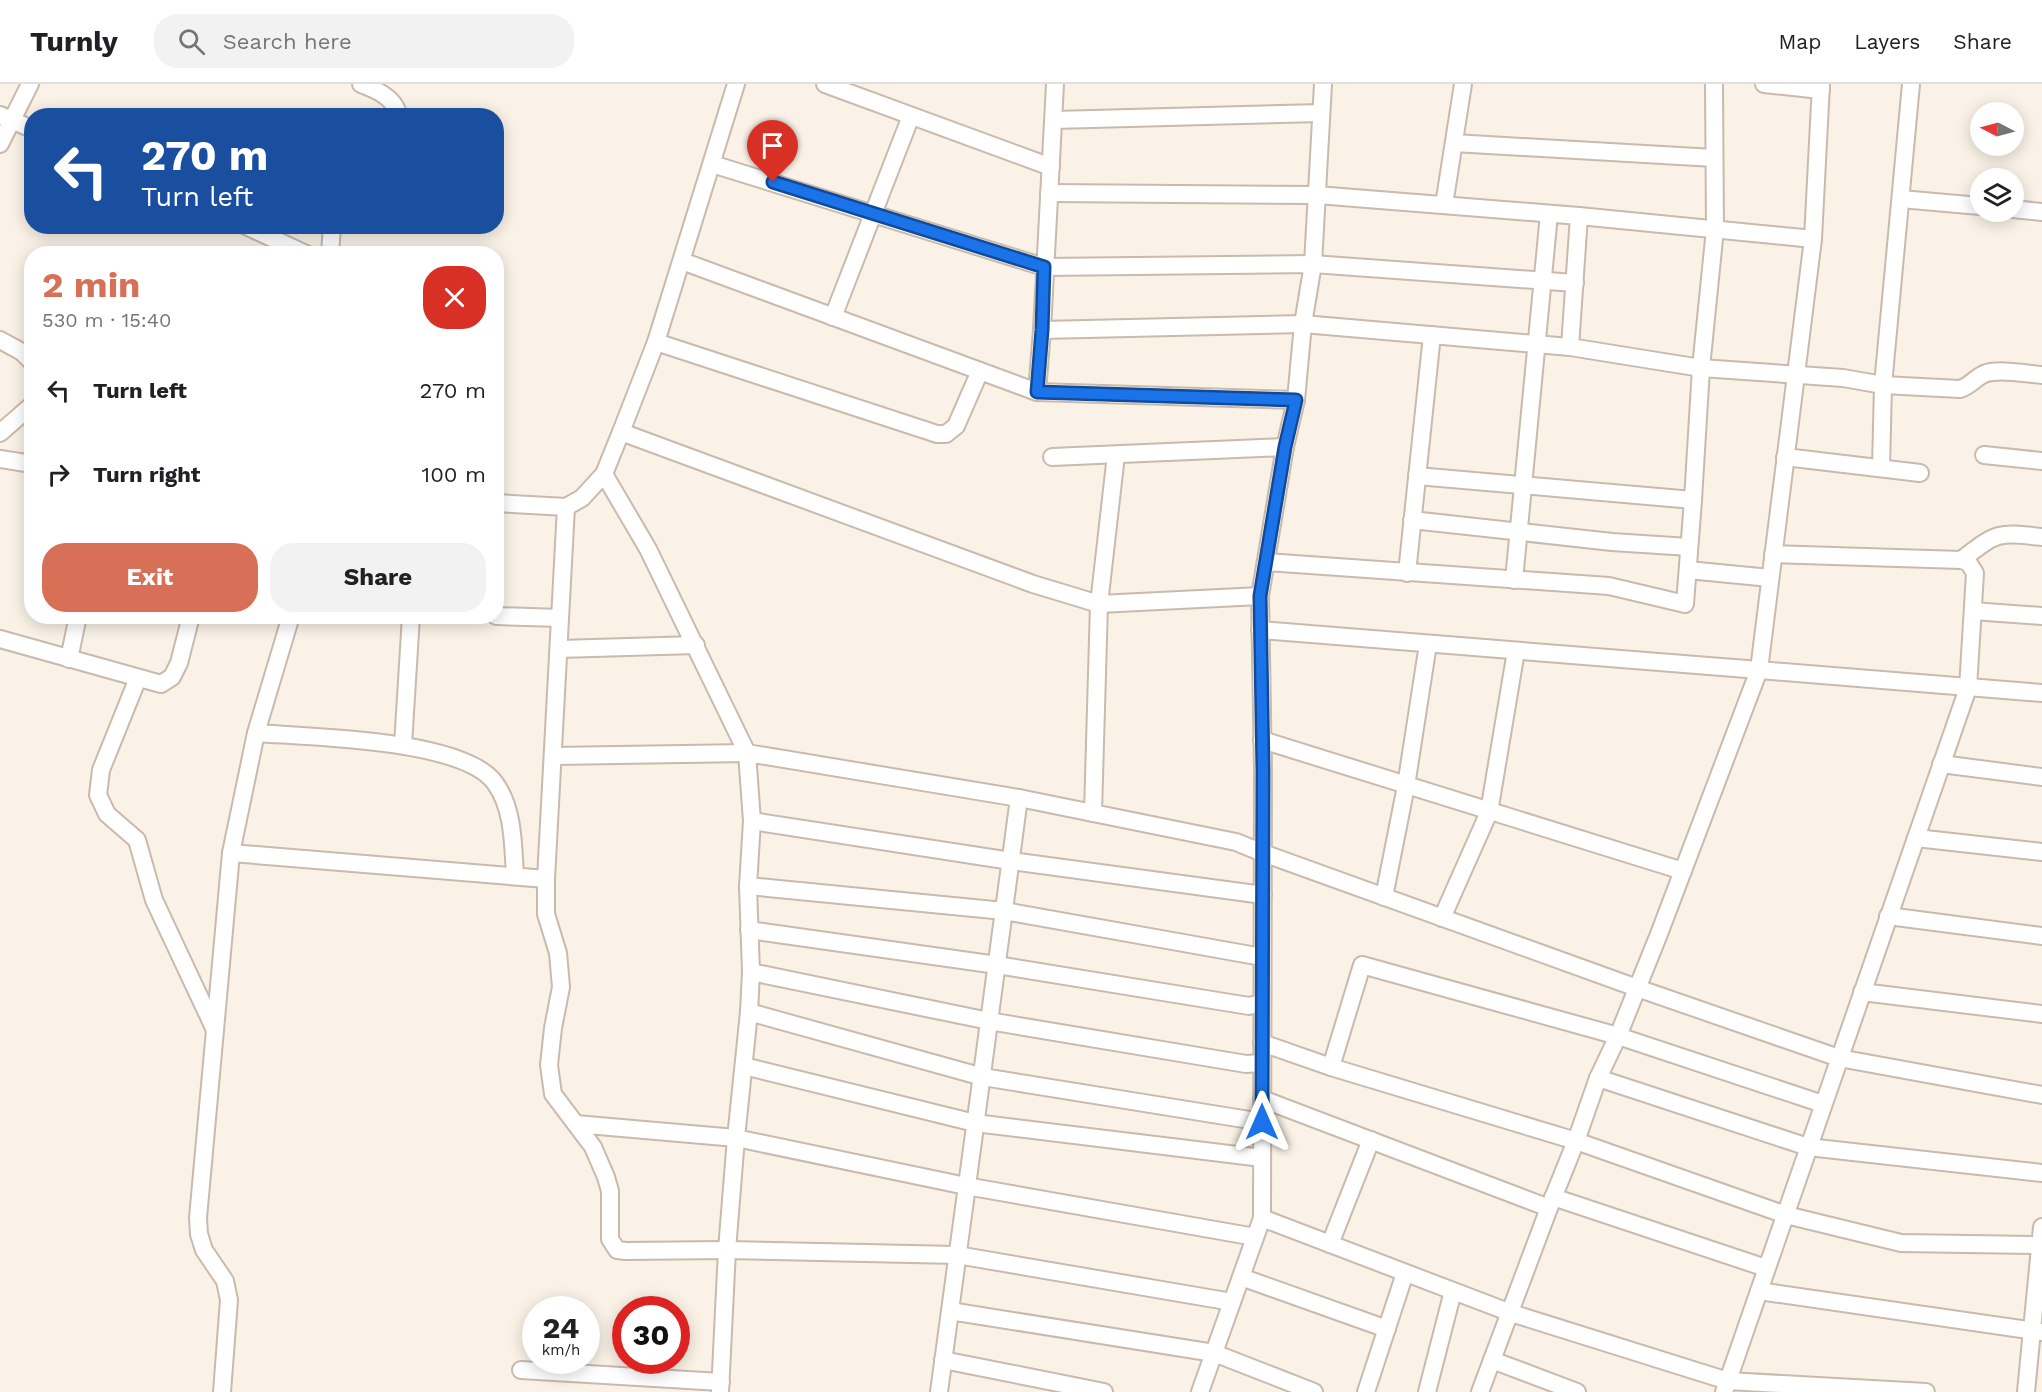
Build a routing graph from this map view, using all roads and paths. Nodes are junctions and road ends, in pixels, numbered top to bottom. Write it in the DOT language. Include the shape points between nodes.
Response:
graph roads {
  1 [pos="30,84"];
  2 [pos="361,84"];
  3 [pos="736,84"];
  4 [pos="825,84"];
  5 [pos="1055,84"];
  6 [pos="1323,84"];
  7 [pos="1463,84"];
  8 [pos="1714,84"];
  9 [pos="1764,84"];
  10 [pos="1911,84"];
  11 [pos="1821,87"];
  12 [pos="396,108"];
  13 [pos="1322,112"];
  14 [pos="911,116"];
  15 [pos="6,118"];
  16 [pos="1054,120"];
  17 [pos="24,126"];
  18 [pos="1454,143"];
  19 [pos="0,144"];
  20 [pos="1714,158"];
  21 [pos="712,164"];
  22 [pos="1051,167"];
  23 [pos="1049,192"];
  24 [pos="1317,195"];
  25 [pos="1901,199"];
  26 [pos="1444,205"];
  27 [pos="1970,205"];
  28 [pos="2024,210"];
  29 [pos="2042,212"];
  30 [pos="873,214"];
  31 [pos="1549,214"];
  32 [pos="1580,216"];
  33 [pos="1715,229"];
  34 [pos="263,234"];
  35 [pos="1813,239"];
  36 [pos="289,246"];
  37 [pos="682,261"];
  38 [pos="1313,264"];
  39 [pos="1044,267"];
  40 [pos="1543,281"];
  41 [pos="1575,283"];
  42 [pos="833,317"];
  43 [pos="1304,324"];
  44 [pos="1042,330"];
  45 [pos="1432,335"];
  46 [pos="0,340"];
  47 [pos="656,342"];
  48 [pos="1537,344"];
  49 [pos="1570,347"];
  50 [pos="24,354"];
  51 [pos="1701,368"];
  52 [pos="980,371"];
  53 [pos="1796,375"];
  54 [pos="2042,375"];
  55 [pos="1883,385"];
  56 [pos="1037,392"];
  57 [pos="1296,400"];
  58 [pos="24,412"];
  59 [pos="621,432"];
  60 [pos="0,433"];
  61 [pos="1285,447"];
  62 [pos="1116,455"];
  63 [pos="1984,455"];
  64 [pos="1052,457"];
  65 [pos="1785,457"];
  66 [pos="0,459"];
  67 [pos="2042,461"];
  68 [pos="24,463"];
  69 [pos="1881,467"];
  70 [pos="1920,473"];
  71 [pos="604,474"];
  72 [pos="1417,476"];
  73 [pos="1523,485"];
  74 [pos="1693,500"];
  75 [pos="504,503"];
  76 [pos="566,507"];
  77 [pos="1412,520"];
  78 [pos="1519,531"];
  79 [pos="2042,537"];
  80 [pos="1689,547"];
  81 [pos="1773,554"];
  82 [pos="1961,560"];
  83 [pos="1267,562"];
  84 [pos="1688,570"];
  85 [pos="1407,573"];
  86 [pos="1770,578"];
  87 [pos="1514,580"];
  88 [pos="1260,596"];
  89 [pos="1100,604"];
  90 [pos="1973,611"];
  91 [pos="504,616"];
  92 [pos="2042,616"];
  93 [pos="560,618"];
  94 [pos="76,624"];
  95 [pos="189,624"];
  96 [pos="289,624"];
  97 [pos="411,624"];
  98 [pos="1260,630"];
  99 [pos="0,639"];
  100 [pos="1428,644"];
  101 [pos="696,645"];
  102 [pos="559,649"];
  103 [pos="1516,651"];
  104 [pos="69,659"];
  105 [pos="1759,670"];
  106 [pos="138,678"];
  107 [pos="1968,688"];
  108 [pos="2042,693"];
  109 [pos="256,733"];
  110 [pos="1262,740"];
  111 [pos="403,745"];
  112 [pos="747,753"];
  113 [pos="554,756"];
  114 [pos="1941,764"];
  115 [pos="2042,777"];
  116 [pos="1406,786"];
  117 [pos="1019,798"];
  118 [pos="1489,812"];
  119 [pos="1093,813"];
  120 [pos="752,821"];
  121 [pos="1916,838"];
  122 [pos="2042,852"];
  123 [pos="231,853"];
  124 [pos="1263,853"];
  125 [pos="1011,861"];
  126 [pos="1683,871"];
  127 [pos="515,876"];
  128 [pos="546,879"];
  129 [pos="748,886"];
  130 [pos="1263,896"];
  131 [pos="1384,897"];
  132 [pos="1004,911"];
  133 [pos="1888,916"];
  134 [pos="1442,918"];
  135 [pos="749,930"];
  136 [pos="2042,936"];
  137 [pos="1262,957"];
  138 [pos="997,965"];
  139 [pos="751,972"];
  140 [pos="1637,988"];
  141 [pos="1862,992"];
  142 [pos="1262,1003"];
  143 [pos="750,1012"];
  144 [pos="2042,1014"];
  145 [pos="989,1021"];
  146 [pos="215,1031"];
  147 [pos="1618,1036"];
  148 [pos="1262,1043"];
  149 [pos="1839,1058"];
  150 [pos="1262,1063"];
  151 [pos="744,1066"];
  152 [pos="1331,1067"];
  153 [pos="983,1077"];
  154 [pos="1598,1078"];
  155 [pos="2042,1095"];
  156 [pos="1262,1099"];
  157 [pos="1823,1104"];
  158 [pos="1262,1122"];
  159 [pos="975,1123"];
  160 [pos="576,1124"];
  161 [pos="736,1138"];
  162 [pos="1371,1140"];
  163 [pos="1576,1141"];
  164 [pos="1808,1147"];
  165 [pos="1262,1158"];
  166 [pos="2042,1173"];
  167 [pos="966,1186"];
  168 [pos="1551,1203"];
  169 [pos="1786,1215"];
  170 [pos="1262,1218"];
  171 [pos="2042,1227"];
  172 [pos="1255,1237"];
  173 [pos="1330,1244"];
  174 [pos="2041,1245"];
  175 [pos="728,1250"];
  176 [pos="957,1255"];
  177 [pos="1767,1268"];
  178 [pos="1405,1273"];
  179 [pos="1240,1277"];
  180 [pos="1453,1291"];
  181 [pos="1759,1291"];
  182 [pos="1232,1302"];
  183 [pos="950,1311"];
  184 [pos="1511,1314"];
  185 [pos="1387,1329"];
  186 [pos="2037,1332"];
  187 [pos="1214,1353"];
  188 [pos="943,1360"];
  189 [pos="1492,1360"];
  190 [pos="521,1370"];
  191 [pos="606,1384"];
  192 [pos="721,1387"];
  193 [pos="1726,1387"];
  194 [pos="222,1392"];
  195 [pos="939,1392"];
  196 [pos="1104,1392"];
  197 [pos="1200,1392"];
  198 [pos="1314,1392"];
  199 [pos="1366,1392"];
  200 [pos="1427,1392"];
  201 [pos="1480,1392"];
  202 [pos="1577,1392"];
  203 [pos="1926,1392"];
  204 [pos="2026,1392"];
  1 -- 15 [label="street"];
  2 -- 12 [label="street" via="373,88"];
  3 -- 21 [label="street"];
  4 -- 14 [label="street"];
  5 -- 16 [label="street"];
  6 -- 13 [label="street"];
  7 -- 18 [label="street"];
  8 -- 20 [label="street"];
  9 -- 11 [label="street"];
  10 -- 25 [label="street"];
  11 -- 35 [label="street"];
  13 -- 16 [label="street"];
  13 -- 24 [label="street"];
  14 -- 22 [label="street"];
  14 -- 30 [label="street"];
  15 -- 17 [label="street"];
  15 -- 19 [label="street"];
  16 -- 22 [label="street"];
  18 -- 20 [label="street"];
  18 -- 26 [label="street"];
  20 -- 33 [label="street"];
  21 -- 30 [label="street"];
  21 -- 37 [label="street"];
  22 -- 23 [label="street"];
  23 -- 24 [label="street"];
  23 -- 39 [label="street"];
  24 -- 26 [label="street"];
  24 -- 38 [label="street"];
  25 -- 27 [label="street"];
  25 -- 55 [label="street"];
  26 -- 31 [label="street"];
  28 -- 29 [label="street"];
  30 -- 39 [label="street"];
  30 -- 42 [label="street"];
  31 -- 32 [label="street"];
  31 -- 40 [label="street"];
  32 -- 33 [label="street"];
  32 -- 41 [label="street"];
  33 -- 35 [label="street"];
  33 -- 51 [label="street"];
  34 -- 36 [label="street"];
  35 -- 53 [label="street"];
  37 -- 42 [label="street"];
  37 -- 47 [label="street"];
  38 -- 39 [label="street"];
  38 -- 40 [label="street"];
  38 -- 43 [label="street"];
  39 -- 44 [label="street"];
  40 -- 41 [label="street"];
  40 -- 48 [label="street"];
  41 -- 49 [label="street"];
  42 -- 52 [label="street"];
  43 -- 44 [label="street"];
  43 -- 45 [label="street"];
  43 -- 57 [label="street"];
  44 -- 56 [label="street"];
  45 -- 48 [label="street"];
  45 -- 72 [label="street"];
  46 -- 50 [label="street"];
  47 -- 52 [label="street" via="937,434 946,434 956,426"];
  47 -- 59 [label="street"];
  48 -- 49 [label="street"];
  48 -- 73 [label="street"];
  49 -- 51 [label="street"];
  51 -- 53 [label="street"];
  51 -- 74 [label="street"];
  52 -- 56 [label="street"];
  53 -- 55 [label="street"];
  53 -- 65 [label="street"];
  54 -- 55 [label="street" via="1995,372 1984,374 1960,389"];
  55 -- 69 [label="street"];
  56 -- 57 [label="street"];
  57 -- 61 [label="street"];
  58 -- 60 [label="street"];
  59 -- 71 [label="street"];
  59 -- 89 [label="street" via="1033,584"];
  61 -- 62 [label="street"];
  61 -- 83 [label="street"];
  62 -- 64 [label="street"];
  62 -- 89 [label="street"];
  63 -- 67 [label="street"];
  65 -- 69 [label="street"];
  65 -- 81 [label="street"];
  66 -- 68 [label="street"];
  69 -- 70 [label="street"];
  71 -- 76 [label="street" via="582,498"];
  71 -- 101 [label="street" via="648,549"];
  72 -- 73 [label="street"];
  72 -- 77 [label="street"];
  73 -- 74 [label="street"];
  73 -- 78 [label="street"];
  74 -- 80 [label="street"];
  75 -- 76 [label="street"];
  76 -- 93 [label="street"];
  77 -- 78 [label="street"];
  77 -- 85 [label="street"];
  78 -- 80 [label="street"];
  78 -- 87 [label="street"];
  79 -- 82 [label="street" via="1999,534"];
  80 -- 84 [label="street"];
  81 -- 82 [label="street"];
  81 -- 86 [label="street"];
  82 -- 90 [label="street" via="1968,562 1975,573"];
  83 -- 85 [label="street"];
  83 -- 88 [label="street"];
  84 -- 86 [label="street"];
  84 -- 87 [label="street" via="1685,604 1609,586"];
  85 -- 87 [label="street"];
  86 -- 105 [label="street"];
  88 -- 89 [label="street"];
  88 -- 98 [label="street"];
  89 -- 119 [label="street"];
  90 -- 92 [label="street"];
  90 -- 107 [label="street"];
  91 -- 93 [label="street"];
  93 -- 102 [label="street"];
  94 -- 104 [label="street"];
  95 -- 106 [label="street" via="172,677 161,684"];
  96 -- 109 [label="street"];
  97 -- 111 [label="street"];
  98 -- 100 [label="street"];
  98 -- 110 [label="street"];
  99 -- 104 [label="street"];
  100 -- 103 [label="street"];
  100 -- 116 [label="street"];
  101 -- 102 [label="street"];
  101 -- 112 [label="street"];
  102 -- 113 [label="street"];
  103 -- 105 [label="street"];
  103 -- 118 [label="street"];
  104 -- 106 [label="street"];
  105 -- 107 [label="street"];
  105 -- 126 [label="street"];
  106 -- 146 [label="street" via="101,770 98,795 107,814 137,840 154,900"];
  107 -- 108 [label="street"];
  107 -- 114 [label="street"];
  109 -- 111 [label="street"];
  109 -- 123 [label="street"];
  110 -- 116 [label="street"];
  110 -- 124 [label="street"];
  111 -- 127 [label="street" via="475,765 495,781 509,818"];
  112 -- 113 [label="street"];
  112 -- 117 [label="street"];
  112 -- 120 [label="street"];
  113 -- 128 [label="street"];
  114 -- 115 [label="street"];
  114 -- 121 [label="street"];
  116 -- 118 [label="street"];
  116 -- 131 [label="street"];
  117 -- 119 [label="street"];
  117 -- 125 [label="street"];
  118 -- 126 [label="street"];
  118 -- 134 [label="street"];
  119 -- 124 [label="street" via="1236,842"];
  120 -- 125 [label="street"];
  120 -- 129 [label="street"];
  121 -- 122 [label="street"];
  121 -- 133 [label="street"];
  123 -- 127 [label="street"];
  123 -- 146 [label="street"];
  124 -- 130 [label="street"];
  124 -- 131 [label="street"];
  125 -- 130 [label="street"];
  125 -- 132 [label="street"];
  126 -- 140 [label="street"];
  127 -- 128 [label="street"];
  128 -- 160 [label="street" via="546,914 558,953 561,987 549,1065 553,1094"];
  129 -- 132 [label="street"];
  129 -- 135 [label="street"];
  130 -- 137 [label="street"];
  131 -- 134 [label="street"];
  132 -- 137 [label="street"];
  132 -- 138 [label="street"];
  133 -- 136 [label="street"];
  133 -- 141 [label="street"];
  134 -- 140 [label="street"];
  135 -- 138 [label="street"];
  135 -- 139 [label="street"];
  137 -- 142 [label="street"];
  138 -- 142 [label="street" via="1249,1006"];
  138 -- 145 [label="street"];
  139 -- 143 [label="street"];
  139 -- 145 [label="street"];
  140 -- 147 [label="street"];
  140 -- 149 [label="street"];
  141 -- 144 [label="street"];
  141 -- 149 [label="street"];
  142 -- 148 [label="street"];
  143 -- 151 [label="street"];
  143 -- 153 [label="street"];
  145 -- 150 [label="street" via="1246,1064"];
  145 -- 153 [label="street"];
  146 -- 194 [label="street" via="198,1218 204,1250 225,1281 229,1300"];
  147 -- 152 [label="street" via="1362,965"];
  147 -- 154 [label="street"];
  147 -- 157 [label="street"];
  148 -- 150 [label="street"];
  148 -- 152 [label="street"];
  149 -- 155 [label="street"];
  149 -- 157 [label="street"];
  150 -- 156 [label="street"];
  151 -- 159 [label="street"];
  151 -- 161 [label="street"];
  152 -- 163 [label="street"];
  153 -- 158 [label="street"];
  153 -- 159 [label="street"];
  154 -- 163 [label="street"];
  154 -- 164 [label="street"];
  156 -- 158 [label="street"];
  156 -- 162 [label="street"];
  157 -- 164 [label="street"];
  158 -- 165 [label="street"];
  159 -- 165 [label="street"];
  159 -- 167 [label="street"];
  160 -- 161 [label="street"];
  160 -- 175 [label="street" via="606,1177 611,1202 608,1234 617,1250"];
  161 -- 167 [label="street"];
  161 -- 175 [label="street"];
  162 -- 168 [label="street"];
  162 -- 173 [label="street"];
  163 -- 168 [label="street"];
  163 -- 169 [label="street"];
  164 -- 166 [label="street"];
  164 -- 169 [label="street"];
  165 -- 170 [label="street"];
  167 -- 172 [label="street"];
  167 -- 176 [label="street"];
  168 -- 177 [label="street"];
  168 -- 184 [label="street"];
  169 -- 174 [label="street" via="1901,1243"];
  169 -- 177 [label="street"];
  170 -- 172 [label="street"];
  170 -- 173 [label="street"];
  171 -- 174 [label="street"];
  172 -- 179 [label="street"];
  173 -- 178 [label="street"];
  174 -- 186 [label="street"];
  175 -- 176 [label="street"];
  175 -- 192 [label="street"];
  176 -- 182 [label="street"];
  176 -- 183 [label="street"];
  177 -- 181 [label="street"];
  178 -- 180 [label="street"];
  178 -- 185 [label="street"];
  179 -- 182 [label="street"];
  179 -- 185 [label="street"];
  180 -- 184 [label="street"];
  180 -- 200 [label="street"];
  181 -- 186 [label="street"];
  181 -- 193 [label="street"];
  182 -- 187 [label="street"];
  183 -- 187 [label="street"];
  183 -- 188 [label="street"];
  184 -- 189 [label="street"];
  184 -- 193 [label="street"];
  185 -- 199 [label="street"];
  186 -- 204 [label="street"];
  187 -- 197 [label="street"];
  187 -- 198 [label="street"];
  188 -- 195 [label="street"];
  188 -- 196 [label="street"];
  189 -- 201 [label="street"];
  189 -- 202 [label="street"];
  190 -- 191 [label="street"];
  191 -- 192 [label="street"];
  193 -- 203 [label="street"];
}
